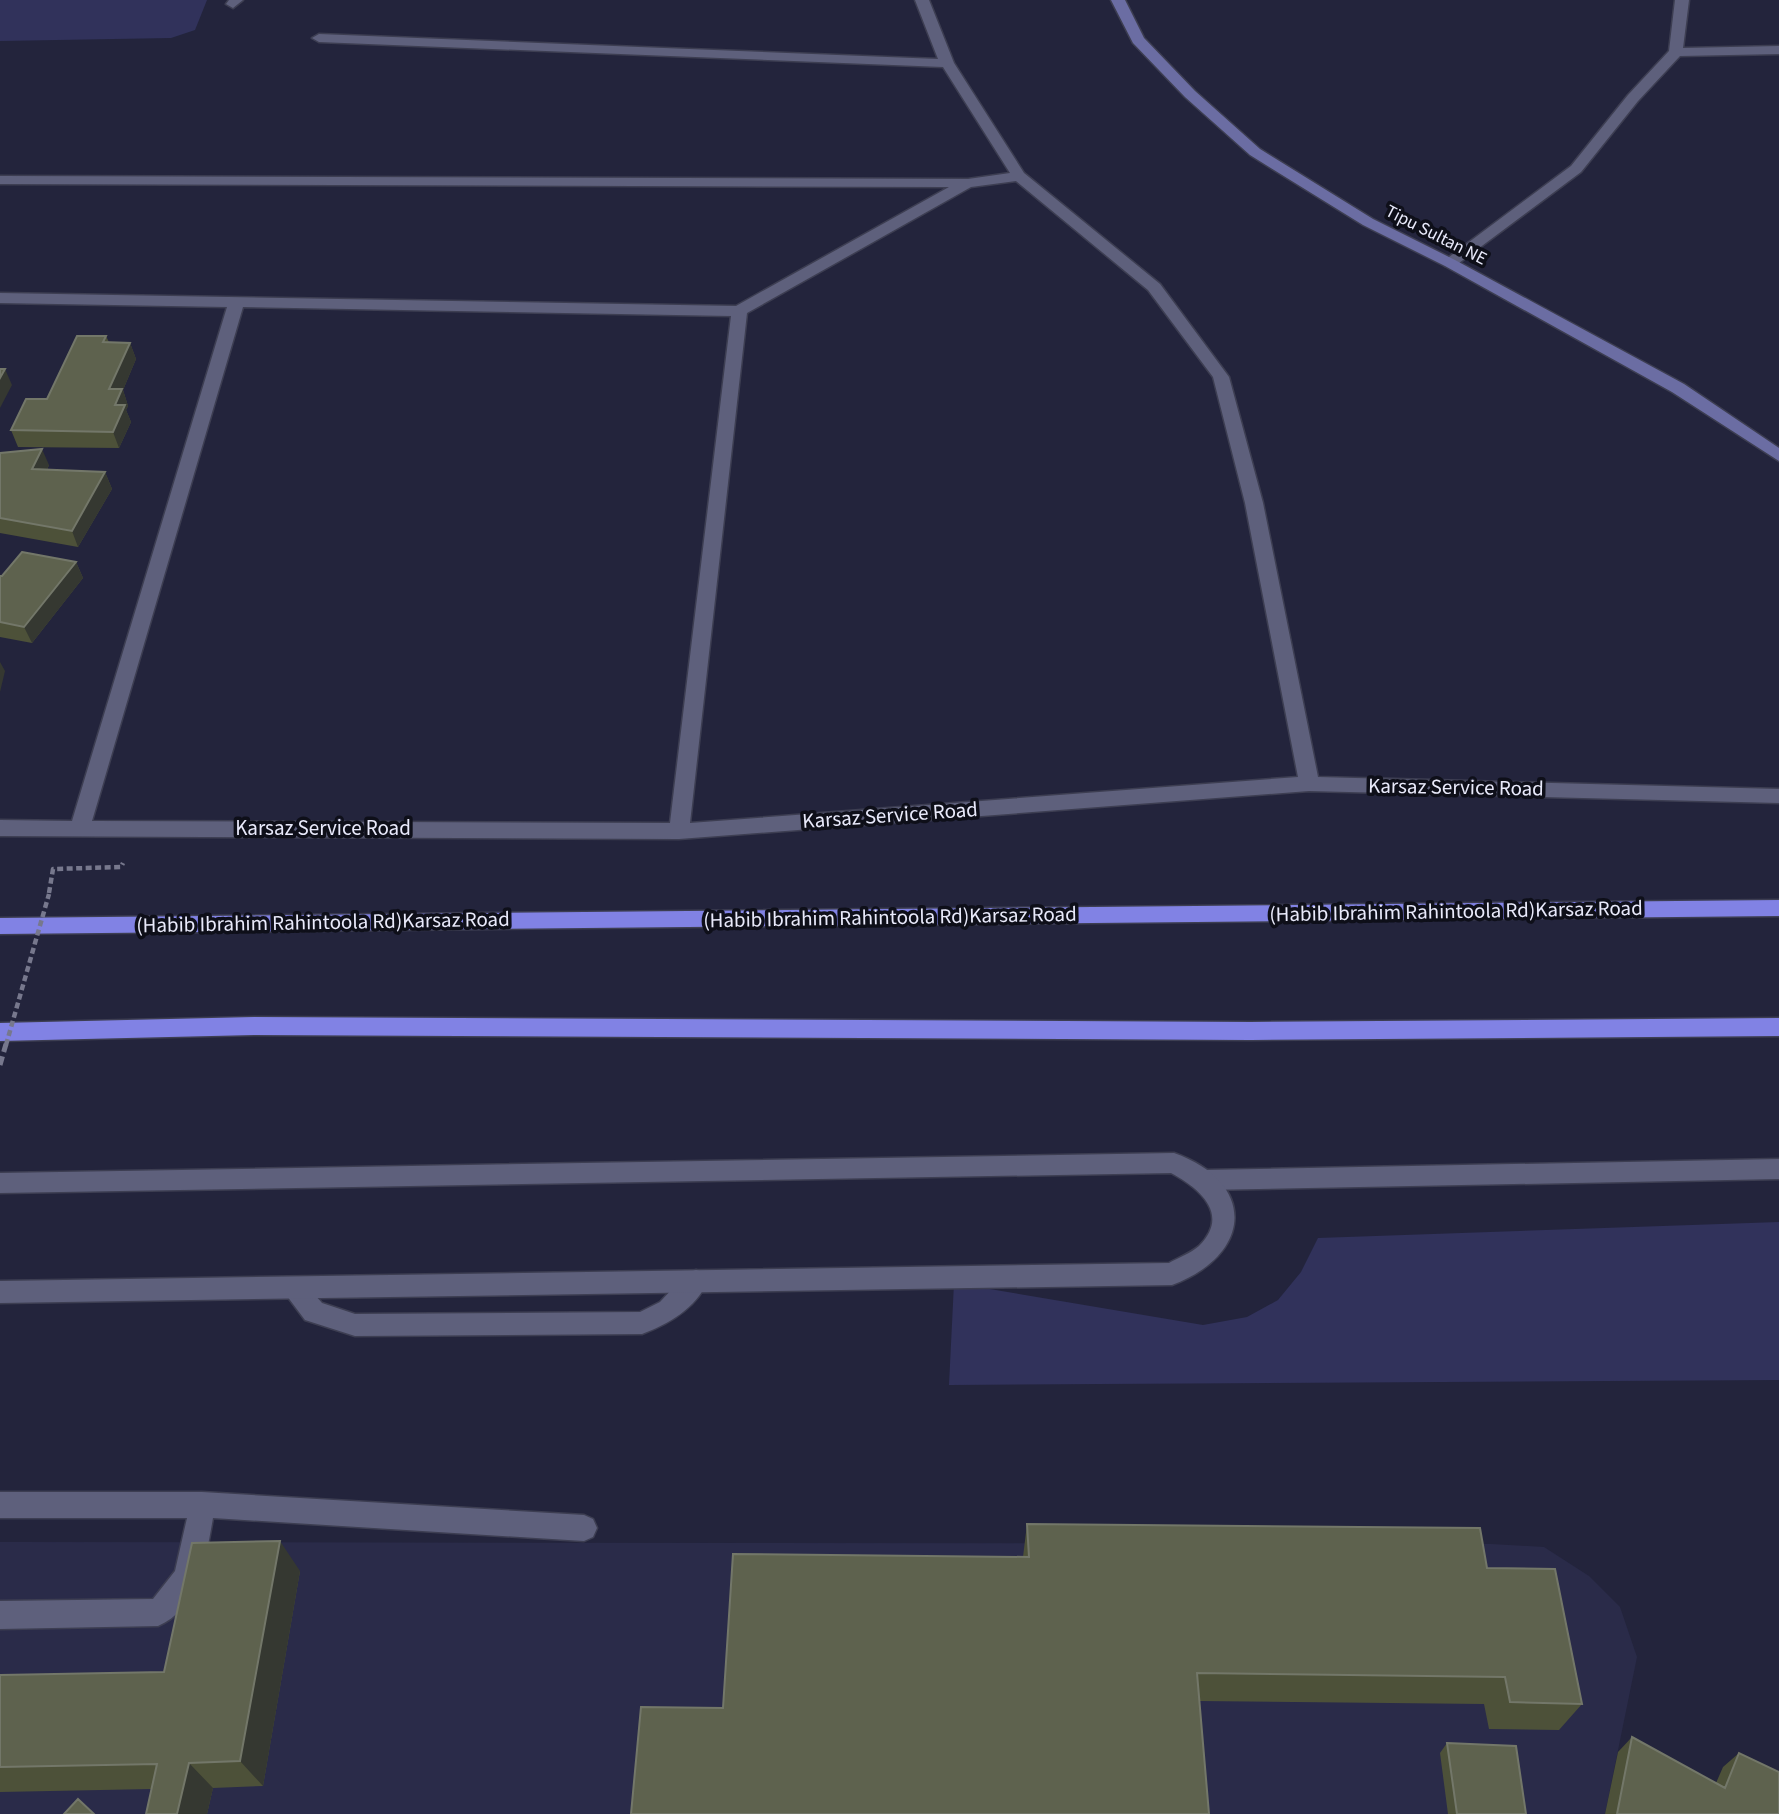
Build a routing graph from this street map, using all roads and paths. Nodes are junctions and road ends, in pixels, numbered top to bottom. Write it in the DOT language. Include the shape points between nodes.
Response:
graph roads {
  1 [pos="922,0"];
  2 [pos="1118,0"];
  3 [pos="1682,0"];
  4 [pos="319,38"];
  5 [pos="1779,50"];
  6 [pos="1676,52"];
  7 [pos="947,64"];
  8 [pos="1019,176"];
  9 [pos="0,180"];
  10 [pos="968,183"];
  11 [pos="1450,263"];
  12 [pos="0,298"];
  13 [pos="237,300"];
  14 [pos="739,312"];
  15 [pos="1779,456"];
  16 [pos="1309,783"];
  17 [pos="1779,796"];
  18 [pos="0,828"];
  19 [pos="80,828"];
  20 [pos="679,831"];
  21 [pos="121,867"];
  22 [pos="1779,908"];
  23 [pos="0,926"];
  24 [pos="1779,1027"];
  25 [pos="0,1032"];
  26 [pos="0,1065"];
  27 [pos="1779,1169"];
  28 [pos="1205,1180"];
  29 [pos="0,1183"];
  30 [pos="696,1281"];
  31 [pos="293,1288"];
  32 [pos="0,1292"];
  33 [pos="0,1504"];
  34 [pos="202,1505"];
  35 [pos="584,1528"];
  36 [pos="0,1615"];
  1 -- 7 [label="street"];
  2 -- 11 [label="main road, Tipu Sultan NE" via="1138,40 1255,152 1368,222"];
  3 -- 6 [label="street"];
  4 -- 7 [label="street"];
  5 -- 6 [label="street"];
  6 -- 11 [label="street" via="1576,169"];
  7 -- 8 [label="street"];
  8 -- 10 [label="street"];
  8 -- 16 [label="street" via="1154,286 1221,377 1254,503"];
  9 -- 10 [label="street"];
  10 -- 14 [label="street"];
  11 -- 15 [label="main road, Tipu Sultan NE" via="1678,388"];
  12 -- 13 [label="street"];
  13 -- 14 [label="street"];
  13 -- 19 [label="street"];
  14 -- 20 [label="street"];
  16 -- 17 [label="street, Karsaz Service Road"];
  16 -- 20 [label="street, Karsaz Service Road"];
  18 -- 19 [label="street, Karsaz Service Road"];
  19 -- 20 [label="street, Karsaz Service Road"];
  21 -- 26 [label="path, bridge" via="54,869"];
  22 -- 23 [label="highway, (Habib Ibrahim Rahintoola Rd)Karsaz Road"];
  24 -- 25 [label="highway" via="1251,1031 254,1026"];
  27 -- 28 [label="street"];
  28 -- 29 [label="street" via="1174,1163"];
  28 -- 30 [label="street" via="1223,1204 1222,1228 1207,1254 1172,1275"];
  30 -- 31 [label="street"];
  30 -- 31 [label="street" via="669,1310 642,1323 355,1325 314,1312"];
  31 -- 32 [label="street"];
  33 -- 34 [label="street"];
  34 -- 35 [label="street"];
  34 -- 36 [label="street" via="188,1579 175,1600 158,1612"];
}
